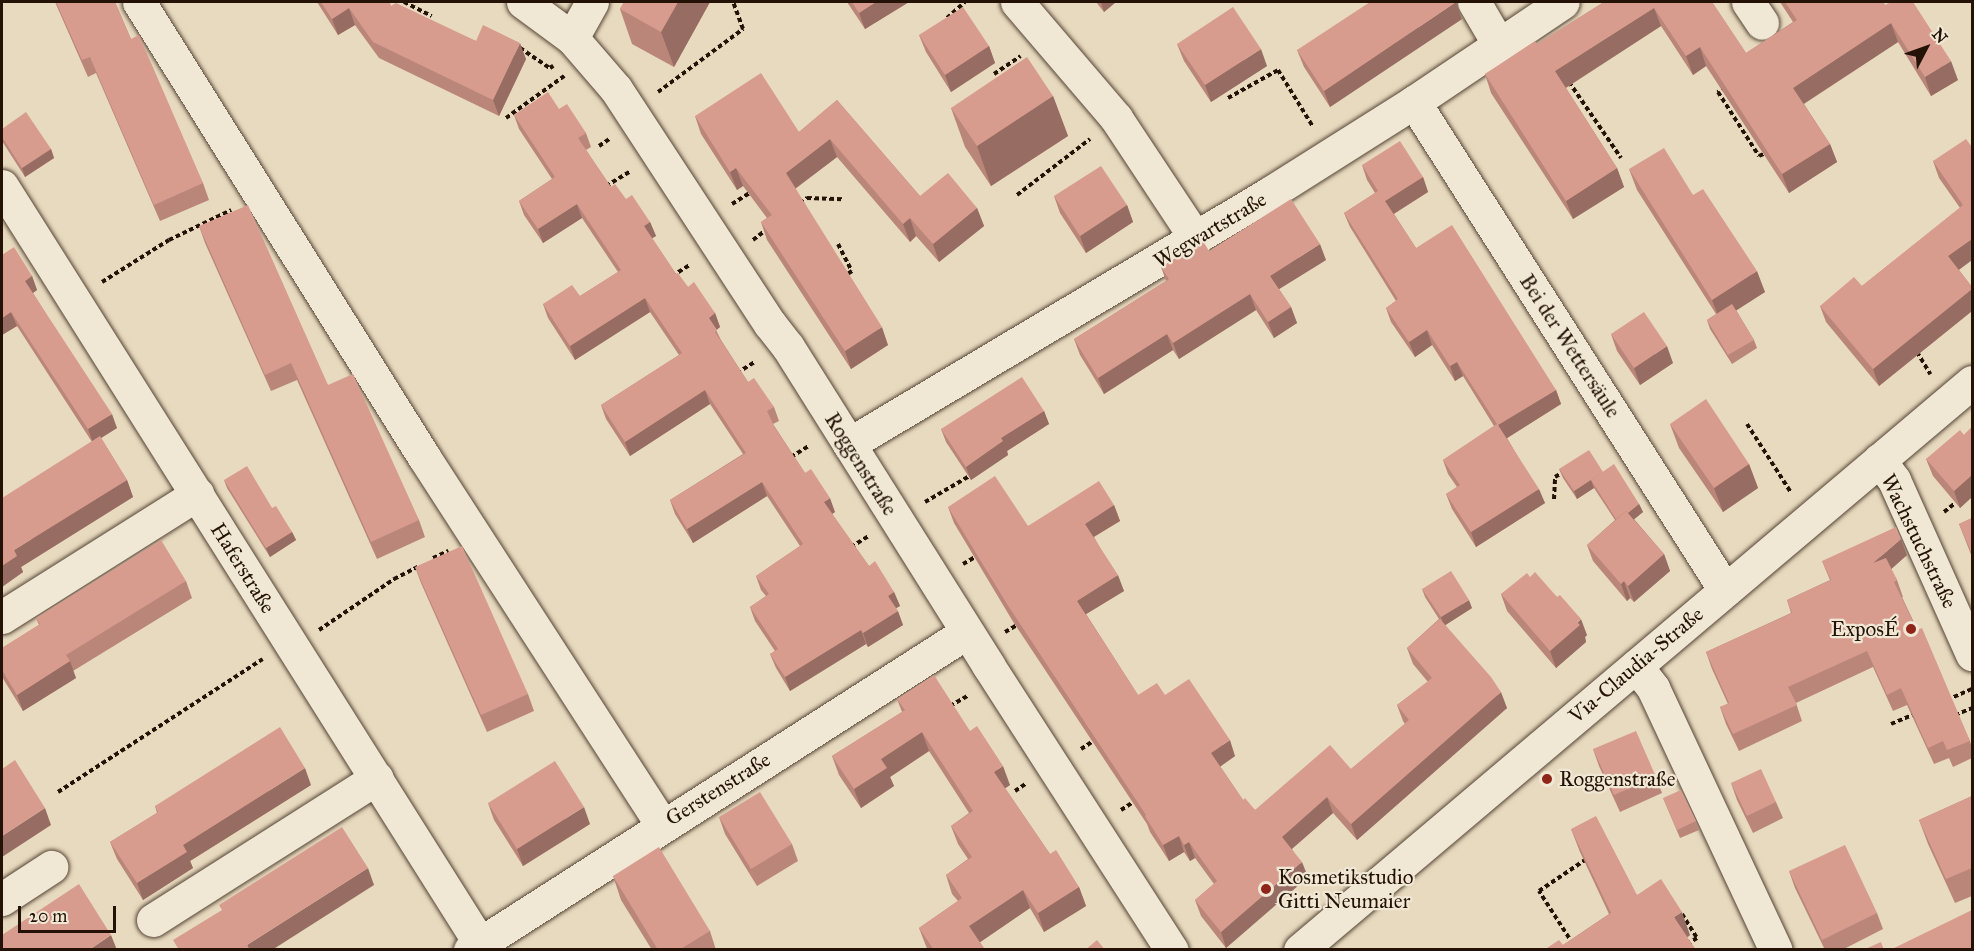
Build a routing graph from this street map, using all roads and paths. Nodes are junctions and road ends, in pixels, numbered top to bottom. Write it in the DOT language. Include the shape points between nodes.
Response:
graph roads {
  1 [pos="139,2"];
  2 [pos="404,2"];
  3 [pos="523,2"];
  4 [pos="592,2"];
  5 [pos="733,2"];
  6 [pos="965,2"];
  7 [pos="1017,2"];
  8 [pos="1474,2"];
  9 [pos="1563,2"];
  10 [pos="432,16"];
  11 [pos="939,25"];
  12 [pos="1498,43"];
  13 [pos="581,47"];
  14 [pos="1568,81"];
  15 [pos="1726,86"];
  16 [pos="657,93"];
  17 [pos="1228,98"];
  18 [pos="1414,102"];
  19 [pos="506,118"];
  20 [pos="1116,118"];
  21 [pos="1777,148"];
  22 [pos="658,153"];
  23 [pos="1330,155"];
  24 [pos="1621,158"];
  25 [pos="758,188"];
  26 [pos="599,190"];
  27 [pos="1017,195"];
  28 [pos="260,196"];
  29 [pos="843,199"];
  30 [pos="738,201"];
  31 [pos="6,205"];
  32 [pos="798,205"];
  33 [pos="771,226"];
  34 [pos="1196,239"];
  35 [pos="838,244"];
  36 [pos="724,253"];
  37 [pos="843,278"];
  38 [pos="668,279"];
  39 [pos="74,301"];
  40 [pos="782,343"];
  41 [pos="1912,345"];
  42 [pos="732,376"];
  43 [pos="1960,392"];
  44 [pos="1747,424"];
  45 [pos="844,436"];
  46 [pos="1879,460"];
  47 [pos="785,461"];
  48 [pos="1575,465"];
  49 [pos="975,473"];
  50 [pos="197,494"];
  51 [pos="1554,499"];
  52 [pos="896,520"];
  53 [pos="1809,520"];
  54 [pos="476,537"];
  55 [pos="843,552"];
  56 [pos="979,554"];
  57 [pos="935,582"];
  58 [pos="1725,590"];
  59 [pos="2,617"];
  60 [pos="1023,621"];
  61 [pos="972,641"];
  62 [pos="291,644"];
  63 [pos="1972,654"];
  64 [pos="1636,666"];
  65 [pos="1972,689"];
  66 [pos="1942,702"];
  67 [pos="1972,708"];
  68 [pos="1922,711"];
  69 [pos="1954,716"];
  70 [pos="1891,724"];
  71 [pos="376,778"];
  72 [pos="58,792"];
  73 [pos="662,825"];
  74 [pos="1596,852"];
  75 [pos="51,867"];
  76 [pos="2,899"];
  77 [pos="1678,908"];
  78 [pos="153,920"];
  79 [pos="1584,940"];
  80 [pos="1686,945"];
  81 [pos="478,947"];
  82 [pos="1172,950"];
  83 [pos="1300,950"];
  84 [pos="1776,950"];
  1 -- 28 [label="street"];
  2 -- 10 [label="path"];
  3 -- 13 [label="street, Roggenstraße"];
  4 -- 13 [label="street"];
  5 -- 16 [label="path" via="742,29"];
  6 -- 11 [label="path"];
  7 -- 20 [label="street"];
  8 -- 12 [label="street"];
  9 -- 12 [label="street, Wegwartstraße"];
  12 -- 18 [label="street, Wegwartstraße"];
  13 -- 19 [label="path"];
  13 -- 22 [label="street, Roggenstraße" via="616,89"];
  14 -- 24 [label="path"];
  15 -- 21 [label="path" via="1718,92 1759,156"];
  17 -- 23 [label="path" via="1278,70"];
  18 -- 23 [label="street, Wegwartstraße"];
  18 -- 58 [label="street, Bei der Wettersäule"];
  20 -- 27 [label="path"];
  20 -- 34 [label="street"];
  22 -- 26 [label="path"];
  22 -- 36 [label="street, Roggenstraße"];
  23 -- 34 [label="street, Wegwartstraße"];
  25 -- 30 [label="path"];
  28 -- 39 [label="path" via="169,240"];
  28 -- 54 [label="street"];
  29 -- 32 [label="path" via="807,198"];
  31 -- 39 [label="street, Haferstraße"];
  33 -- 36 [label="path"];
  34 -- 45 [label="street, Wegwartstraße"];
  35 -- 37 [label="path" via="852,272"];
  36 -- 38 [label="path" via="704,255"];
  36 -- 40 [label="street, Roggenstraße"];
  39 -- 50 [label="street, Haferstraße"];
  40 -- 42 [label="path"];
  40 -- 45 [label="street, Roggenstraße"];
  41 -- 43 [label="path"];
  43 -- 46 [label="street, Via-Claudia-Straße"];
  44 -- 53 [label="path"];
  45 -- 47 [label="path"];
  45 -- 52 [label="street, Roggenstraße"];
  46 -- 53 [label="street, Via-Claudia-Straße"];
  46 -- 63 [label="street, Wachstuchstraße" via="1894,480"];
  48 -- 51 [label="path" via="1555,477"];
  49 -- 52 [label="path"];
  50 -- 59 [label="street"];
  50 -- 62 [label="street, Haferstraße"];
  52 -- 55 [label="path"];
  52 -- 57 [label="street, Roggenstraße"];
  53 -- 58 [label="street, Via-Claudia-Straße"];
  54 -- 62 [label="path" via="394,579"];
  54 -- 73 [label="street"];
  56 -- 57 [label="path"];
  57 -- 61 [label="street, Roggenstraße"];
  58 -- 64 [label="street, Via-Claudia-Straße"];
  60 -- 61 [label="path"];
  61 -- 73 [label="street, Gerstenstraße"];
  61 -- 82 [label="street, Roggenstraße"];
  62 -- 71 [label="street, Haferstraße"];
  62 -- 72 [label="path"];
  64 -- 83 [label="street, Via-Claudia-Straße"];
  64 -- 84 [label="street" via="1653,688"];
  65 -- 66 [label="path"];
  67 -- 69 [label="path"];
  68 -- 70 [label="path"];
  71 -- 78 [label="street"];
  71 -- 81 [label="street, Haferstraße"];
  73 -- 81 [label="street, Gerstenstraße"];
  74 -- 79 [label="path" via="1539,891 1574,946"];
  75 -- 76 [label="street"];
  77 -- 80 [label="path" via="1697,938"];
}
